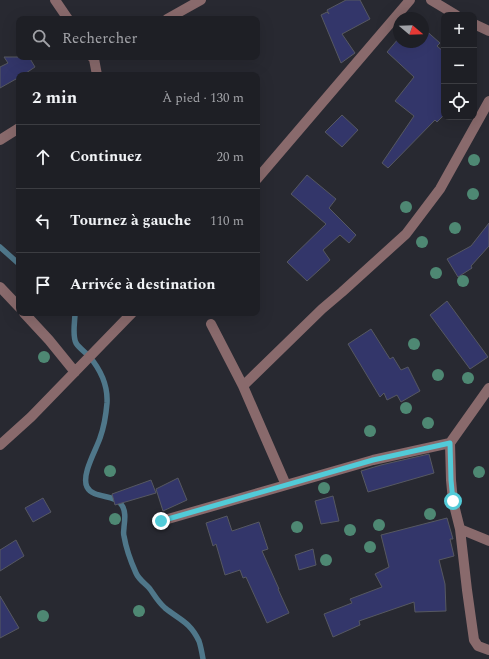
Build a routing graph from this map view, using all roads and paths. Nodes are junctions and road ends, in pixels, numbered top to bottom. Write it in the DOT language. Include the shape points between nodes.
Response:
graph roads {
  1 [pos="55,0"];
  2 [pos="201,0"];
  3 [pos="410,0"];
  4 [pos="431,0"];
  5 [pos="451,12"];
  6 [pos="66,16"];
  7 [pos="172,16"];
  8 [pos="477,25"];
  9 [pos="489,31"];
  10 [pos="95,60"];
  11 [pos="97,72"];
  12 [pos="489,102"];
  13 [pos="16,130"];
  14 [pos="0,140"];
  15 [pos="260,175"];
  16 [pos="0,287"];
  17 [pos="16,304"];
  18 [pos="27,316"];
  19 [pos="129,316"];
  20 [pos="210,324"];
  21 [pos="75,372"];
  22 [pos="243,386"];
  23 [pos="489,388"];
  24 [pos="450,443"];
  25 [pos="0,445"];
  26 [pos="286,485"];
  27 [pos="161,521"];
  28 [pos="460,528"];
  29 [pos="489,541"];
  30 [pos="489,650"];
  1 -- 6 [label="street"];
  2 -- 7 [label="street"];
  3 -- 15 [label="street"];
  4 -- 5 [label="street"];
  8 -- 9 [label="street"];
  10 -- 11 [label="street"];
  12 -- 22 [label="street" via="440,190 406,234 322,309"];
  13 -- 14 [label="street"];
  16 -- 17 [label="street"];
  18 -- 21 [label="street"];
  19 -- 21 [label="street"];
  20 -- 22 [label="street"];
  21 -- 25 [label="street"];
  22 -- 26 [label="street"];
  23 -- 24 [label="street"];
  24 -- 26 [label="street" via="373,460"];
  24 -- 28 [label="street" via="453,501"];
  26 -- 27 [label="street"];
  28 -- 29 [label="street"];
  28 -- 30 [label="street" via="474,640 478,646"];
}
